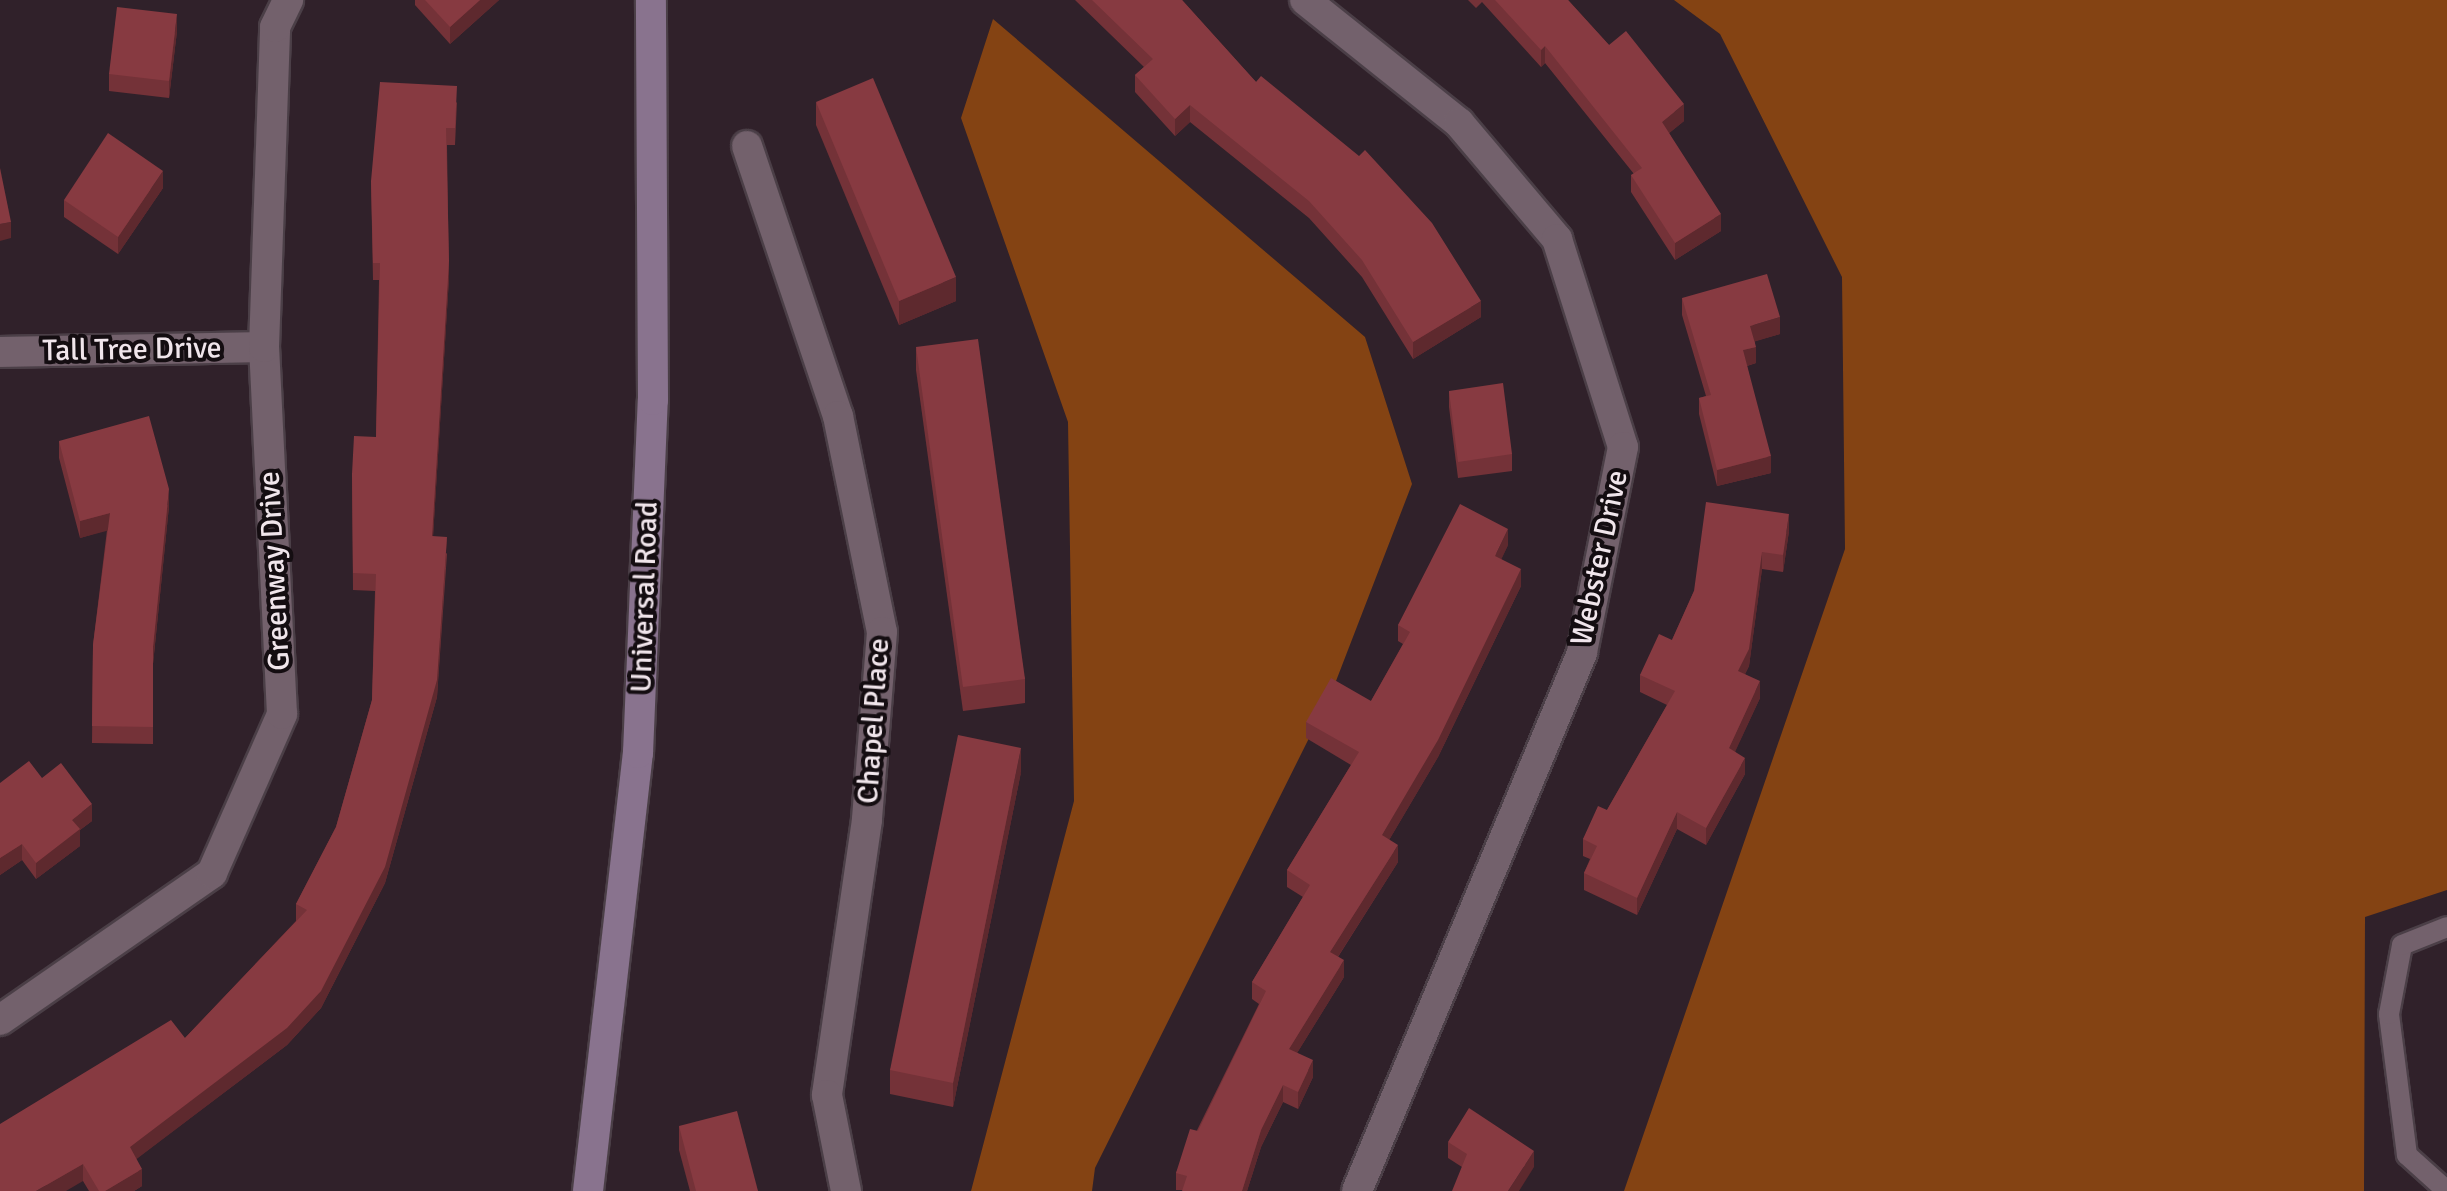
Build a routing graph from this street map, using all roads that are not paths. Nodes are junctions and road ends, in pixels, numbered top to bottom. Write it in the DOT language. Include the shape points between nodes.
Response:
graph roads {
  1 [pos="288,0"];
  2 [pos="651,0"];
  3 [pos="1305,0"];
  4 [pos="747,146"];
  5 [pos="264,347"];
  6 [pos="0,352"];
  7 [pos="2447,927"];
  8 [pos="0,1020"];
  9 [pos="588,1191"];
  10 [pos="846,1191"];
  11 [pos="1357,1191"];
  12 [pos="2446,1191"];
  1 -- 5 [label="street, Greenway Drive" via="276,27"];
  2 -- 9 [label="street, Universal Road" via="653,400 638,753"];
  3 -- 11 [label="street, Webster Drive" via="1459,122 1557,239 1623,446 1582,653"];
  4 -- 10 [label="street, Chapel Place" via="838,416 882,632 866,820 827,1095"];
  5 -- 6 [label="street, Tall Tree Drive"];
  5 -- 8 [label="street, Greenway Drive" via="282,714 212,873"];
  7 -- 12 [label="lane" via="2402,945 2390,1014 2407,1155"];
}
